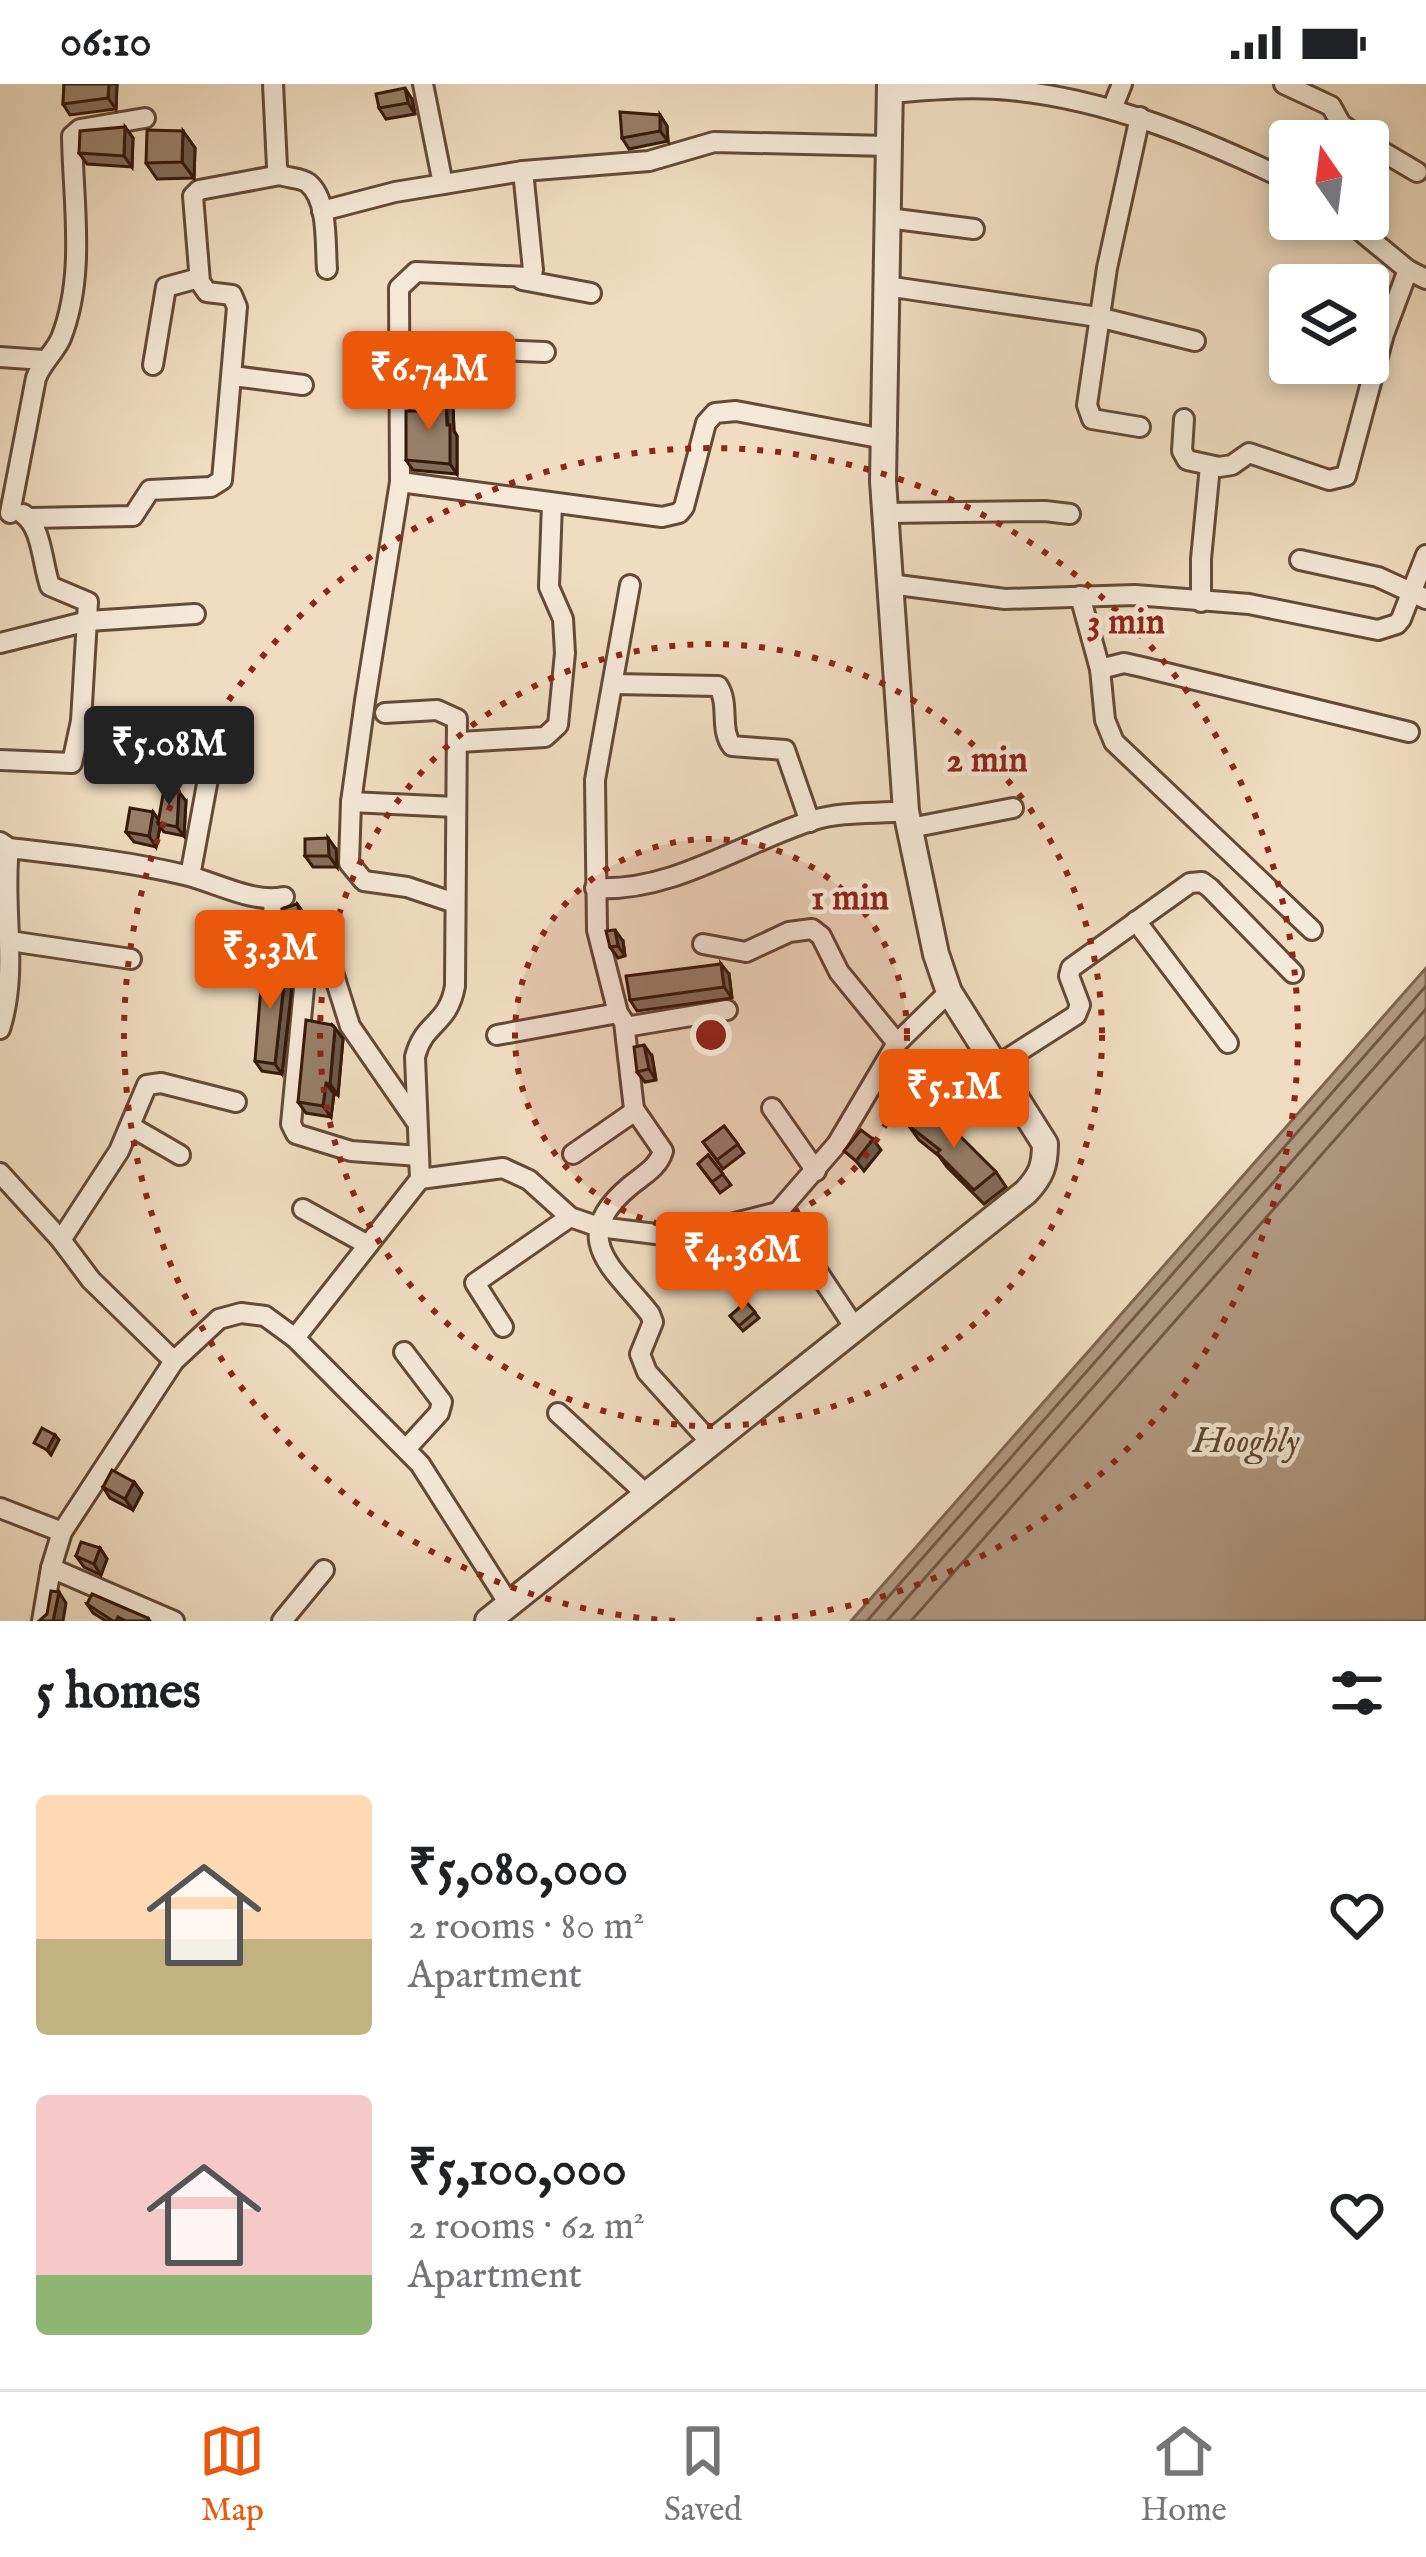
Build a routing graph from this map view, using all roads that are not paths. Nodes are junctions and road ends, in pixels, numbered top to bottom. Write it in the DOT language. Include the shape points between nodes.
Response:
graph roads {
  1 [pos="273,84"];
  2 [pos="423,84"];
  3 [pos="1142,84"];
  4 [pos="1284,84"];
  5 [pos="890,88"];
  6 [pos="1117,95"];
  7 [pos="1140,117"];
  8 [pos="145,118"];
  9 [pos="1339,120"];
  10 [pos="889,146"];
  11 [pos="1389,155"];
  12 [pos="523,171"];
  13 [pos="1269,172"];
  14 [pos="1418,172"];
  15 [pos="280,176"];
  16 [pos="442,184"];
  17 [pos="322,211"];
  18 [pos="888,218"];
  19 [pos="974,229"];
  20 [pos="1373,240"];
  21 [pos="327,269"];
  22 [pos="1417,274"];
  23 [pos="199,278"];
  24 [pos="522,280"];
  25 [pos="886,286"];
  26 [pos="591,293"];
  27 [pos="1098,316"];
  28 [pos="1195,341"];
  29 [pos="402,346"];
  30 [pos="545,352"];
  31 [pos="0,357"];
  32 [pos="43,360"];
  33 [pos="153,365"];
  34 [pos="233,376"];
  35 [pos="303,386"];
  36 [pos="1184,419"];
  37 [pos="1140,427"];
  38 [pos="884,439"];
  39 [pos="1210,466"];
  40 [pos="400,482"];
  41 [pos="552,503"];
  42 [pos="885,513"];
  43 [pos="1070,514"];
  44 [pos="14,515"];
  45 [pos="1426,555"];
  46 [pos="1300,560"];
  47 [pos="890,584"];
  48 [pos="630,585"];
  49 [pos="1080,596"];
  50 [pos="1420,596"];
  51 [pos="1201,602"];
  52 [pos="195,614"];
  53 [pos="88,621"];
  54 [pos="0,643"];
  55 [pos="1100,669"];
  56 [pos="614,685"];
  57 [pos="385,713"];
  58 [pos="1409,732"];
  59 [pos="215,741"];
  60 [pos="460,742"];
  61 [pos="0,760"];
  62 [pos="351,802"];
  63 [pos="455,807"];
  64 [pos="1013,808"];
  65 [pos="908,820"];
  66 [pos="810,822"];
  67 [pos="4,845"];
  68 [pos="190,876"];
  69 [pos="595,888"];
  70 [pos="455,903"];
  71 [pos="1136,921"];
  72 [pos="1312,930"];
  73 [pos="10,941"];
  74 [pos="703,944"];
  75 [pos="131,958"];
  76 [pos="1293,973"];
  77 [pos="304,988"];
  78 [pos="949,992"];
  79 [pos="727,1010"];
  80 [pos="621,1020"];
  81 [pos="0,1029"];
  82 [pos="496,1035"];
  83 [pos="897,1043"];
  84 [pos="1228,1043"];
  85 [pos="996,1066"];
  86 [pos="236,1102"];
  87 [pos="772,1108"];
  88 [pos="635,1111"];
  89 [pos="418,1124"];
  90 [pos="130,1126"];
  91 [pos="573,1154"];
  92 [pos="179,1155"];
  93 [pos="419,1156"];
  94 [pos="816,1171"];
  95 [pos="2,1178"];
  96 [pos="420,1178"];
  97 [pos="303,1209"];
  98 [pos="778,1211"];
  99 [pos="570,1216"];
  100 [pos="599,1227"];
  101 [pos="61,1240"];
  102 [pos="368,1245"];
  103 [pos="503,1327"];
  104 [pos="855,1328"];
  105 [pos="295,1338"];
  106 [pos="404,1352"];
  107 [pos="174,1361"];
  108 [pos="558,1413"];
  109 [pos="711,1443"];
  110 [pos="406,1449"];
  111 [pos="646,1493"];
  112 [pos="0,1508"];
  113 [pos="62,1532"];
  114 [pos="51,1568"];
  115 [pos="324,1570"];
  116 [pos="509,1604"];
  117 [pos="42,1621"];
  118 [pos="174,1621"];
  119 [pos="282,1621"];
  120 [pos="488,1621"];
  1 -- 15 [label="street"];
  2 -- 16 [label="street"];
  3 -- 6 [label="street"];
  4 -- 9 [label="street" via="1331,106"];
  5 -- 6 [label="street"];
  5 -- 10 [label="street"];
  6 -- 7 [label="street"];
  7 -- 13 [label="street"];
  7 -- 27 [label="street"];
  8 -- 32 [label="street" via="72,136 72,299 59,343"];
  10 -- 12 [label="street" via="714,142 649,161"];
  10 -- 18 [label="street"];
  11 -- 14 [label="street"];
  12 -- 16 [label="street"];
  12 -- 24 [label="street" via="533,271"];
  15 -- 17 [label="street" via="308,183"];
  15 -- 23 [label="street" via="196,192"];
  16 -- 17 [label="street"];
  17 -- 21 [label="street"];
  18 -- 19 [label="street"];
  18 -- 25 [label="street"];
  20 -- 22 [label="street"];
  22 -- 39 [label="street" via="1384,334 1346,476 1329,480 1245,453 1232,465"];
  23 -- 33 [label="street" via="166,287"];
  23 -- 34 [label="street" via="207,292 235,298"];
  24 -- 26 [label="street"];
  24 -- 29 [label="street" via="410,274 399,288"];
  25 -- 27 [label="street"];
  25 -- 38 [label="street"];
  27 -- 28 [label="street"];
  27 -- 37 [label="street" via="1088,410 1092,419"];
  29 -- 30 [label="street"];
  29 -- 40 [label="street"];
  31 -- 32 [label="street"];
  32 -- 44 [label="street"];
  34 -- 35 [label="street"];
  34 -- 44 [label="street" via="219,484 150,490 133,516"];
  36 -- 39 [label="street" via="1183,455"];
  38 -- 41 [label="street" via="725,410 706,423 679,513"];
  38 -- 42 [label="street"];
  39 -- 51 [label="street"];
  40 -- 41 [label="street"];
  40 -- 62 [label="street"];
  41 -- 60 [label="street" via="549,587 565,653 558,725 545,737"];
  42 -- 43 [label="street"];
  42 -- 47 [label="street"];
  44 -- 53 [label="street" via="50,586 84,598"];
  45 -- 50 [label="street"];
  46 -- 50 [label="street" via="1378,577"];
  47 -- 49 [label="street" via="1005,599"];
  47 -- 65 [label="street"];
  48 -- 56 [label="street"];
  49 -- 51 [label="street"];
  49 -- 55 [label="street"];
  50 -- 51 [label="street" via="1397,625 1378,630"];
  52 -- 53 [label="street"];
  53 -- 54 [label="street"];
  53 -- 61 [label="street" via="72,763"];
  55 -- 58 [label="street" via="1124,663"];
  55 -- 72 [label="street" via="1114,742"];
  56 -- 66 [label="street" via="718,686 729,743 785,750"];
  56 -- 69 [label="street" via="596,780"];
  57 -- 60 [label="street" via="448,713 458,719"];
  59 -- 68 [label="street"];
  60 -- 63 [label="street"];
  62 -- 63 [label="street"];
  62 -- 70 [label="street" via="349,862 356,875"];
  63 -- 70 [label="street"];
  64 -- 65 [label="street"];
  65 -- 66 [label="street"];
  65 -- 78 [label="street"];
  66 -- 69 [label="street" via="686,872"];
  67 -- 68 [label="street"];
  67 -- 73 [label="street"];
  68 -- 89 [label="street" via="279,898 273,915 290,956 333,972 350,1026"];
  69 -- 80 [label="street" via="597,930"];
  70 -- 89 [label="street" via="451,1009 418,1040 415,1057"];
  71 -- 76 [label="street" via="1202,882"];
  71 -- 84 [label="street"];
  71 -- 85 [label="street" via="1071,968 1076,1015"];
  73 -- 75 [label="street"];
  73 -- 81 [label="street"];
  74 -- 83 [label="street" via="746,952 812,929"];
  77 -- 93 [label="street" via="296,1134 351,1151"];
  78 -- 83 [label="street"];
  78 -- 85 [label="street"];
  79 -- 80 [label="street"];
  80 -- 82 [label="street"];
  80 -- 88 [label="street"];
  83 -- 94 [label="street"];
  85 -- 104 [label="street" via="1045,1144 1041,1176"];
  86 -- 90 [label="street" via="152,1083"];
  87 -- 94 [label="street"];
  88 -- 91 [label="street"];
  88 -- 100 [label="street" via="662,1156"];
  89 -- 93 [label="street"];
  90 -- 92 [label="street"];
  90 -- 101 [label="street"];
  93 -- 96 [label="street"];
  94 -- 98 [label="street"];
  95 -- 101 [label="street"];
  96 -- 99 [label="street" via="502,1168"];
  96 -- 102 [label="street"];
  97 -- 102 [label="street"];
  98 -- 100 [label="street" via="680,1237"];
  98 -- 104 [label="street"];
  99 -- 100 [label="street"];
  99 -- 103 [label="street" via="475,1283"];
  100 -- 109 [label="street" via="602,1259 653,1322 640,1354 647,1372"];
  101 -- 107 [label="street"];
  102 -- 105 [label="street"];
  104 -- 109 [label="street"];
  105 -- 107 [label="street" via="265,1316 241,1313 219,1319"];
  105 -- 110 [label="street"];
  106 -- 110 [label="street" via="442,1402"];
  107 -- 113 [label="street"];
  108 -- 111 [label="street"];
  109 -- 111 [label="street"];
  110 -- 116 [label="street"];
  111 -- 116 [label="street"];
  112 -- 113 [label="street"];
  113 -- 114 [label="street"];
  114 -- 117 [label="street"];
  114 -- 118 [label="street"];
  115 -- 119 [label="street"];
  116 -- 120 [label="street"];
}
